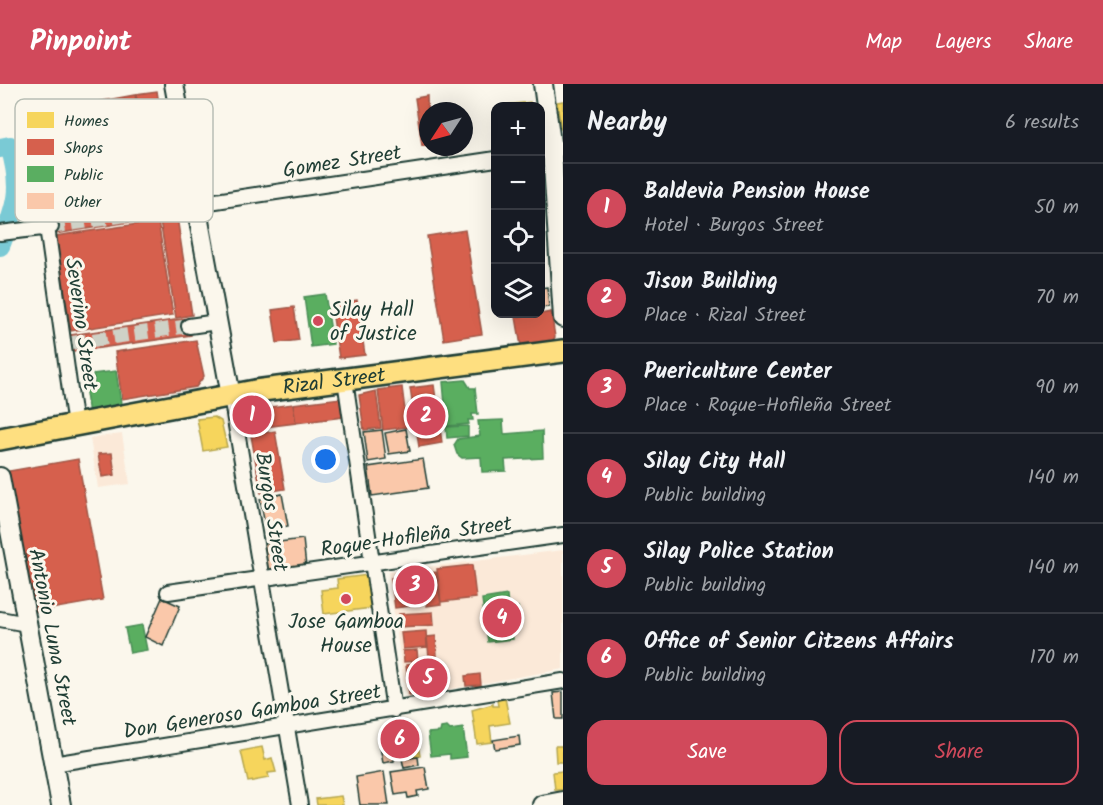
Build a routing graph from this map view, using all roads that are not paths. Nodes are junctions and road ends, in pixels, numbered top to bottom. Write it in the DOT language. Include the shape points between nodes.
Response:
graph roads {
  1 [pos="174,84"];
  2 [pos="543,84"];
  3 [pos="177,99"];
  4 [pos="552,150"];
  5 [pos="491,160"];
  6 [pos="213,201"];
  7 [pos="199,222"];
  8 [pos="0,233"];
  9 [pos="563,318"];
  10 [pos="218,322"];
  11 [pos="189,326"];
  12 [pos="563,351"];
  13 [pos="345,380"];
  14 [pos="231,396"];
  15 [pos="75,426"];
  16 [pos="0,439"];
  17 [pos="0,477"];
  18 [pos="563,536"];
  19 [pos="372,563"];
  20 [pos="260,580"];
  21 [pos="168,592"];
  22 [pos="0,619"];
  23 [pos="27,624"];
  24 [pos="563,681"];
  25 [pos="394,710"];
  26 [pos="286,727"];
  27 [pos="53,764"];
  28 [pos="563,801"];
  29 [pos="61,805"];
  30 [pos="300,805"];
  31 [pos="542,805"];
  1 -- 3 [label="street, Burgos Street"];
  2 -- 4 [label="street"];
  4 -- 9 [label="street"];
  5 -- 6 [label="street, Gomez Street"];
  7 -- 10 [label="street, Burgos Street"];
  8 -- 15 [label="street, Severino Street" via="49,227 68,343"];
  10 -- 11 [label="street"];
  10 -- 14 [label="street, Burgos Street"];
  12 -- 13 [label="main road, Rizal Street"];
  13 -- 14 [label="main road, Rizal Street"];
  13 -- 19 [label="street"];
  14 -- 15 [label="main road, Rizal Street"];
  14 -- 20 [label="street, Burgos Street"];
  15 -- 16 [label="main road, Rizal Street"];
  17 -- 23 [label="street, Antonio Luna Street"];
  18 -- 19 [label="street, Roque-Hofileña Street"];
  19 -- 20 [label="street, Roque-Hofileña Street"];
  19 -- 25 [label="street"];
  20 -- 21 [label="street, Roque-Hofileña Street"];
  20 -- 26 [label="street, Burgos Street"];
  22 -- 23 [label="street"];
  23 -- 27 [label="street, Antonio Luna Street"];
  24 -- 25 [label="street, Don Generoso Gamboa Street"];
  25 -- 26 [label="street, Don Generoso Gamboa Street"];
  26 -- 27 [label="street, Don Generoso Gamboa Street"];
  26 -- 30 [label="street, Burgos Street"];
  27 -- 29 [label="street, Antonio Luna Street"];
  28 -- 31 [label="street"];
}
